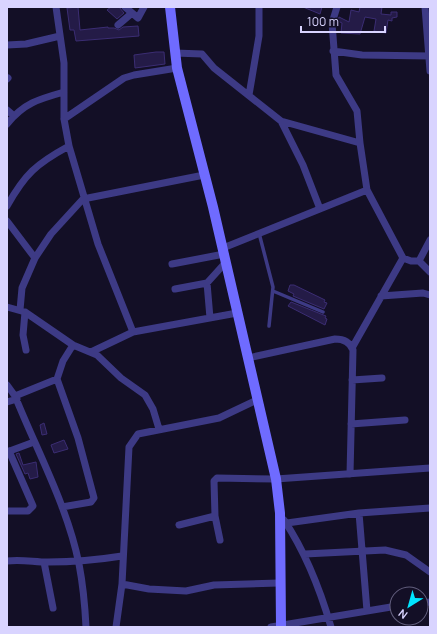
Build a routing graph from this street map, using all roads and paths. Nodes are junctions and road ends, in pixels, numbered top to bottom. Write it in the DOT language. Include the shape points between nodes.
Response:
graph roads {
  1 [pos="56,7"];
  2 [pos="125,7"];
  3 [pos="144,7"];
  4 [pos="170,7"];
  5 [pos="259,7"];
  6 [pos="337,7"];
  7 [pos="427,8"];
  8 [pos="132,13"];
  9 [pos="118,26"];
  10 [pos="60,36"];
  11 [pos="7,45"];
  12 [pos="333,51"];
  13 [pos="175,53"];
  14 [pos="430,56"];
  15 [pos="177,68"];
  16 [pos="430,71"];
  17 [pos="64,92"];
  18 [pos="249,95"];
  19 [pos="7,110"];
  20 [pos="14,116"];
  21 [pos="64,119"];
  22 [pos="281,121"];
  23 [pos="7,124"];
  24 [pos="360,143"];
  25 [pos="69,146"];
  26 [pos="204,175"];
  27 [pos="367,190"];
  28 [pos="83,198"];
  29 [pos="7,206"];
  30 [pos="320,209"];
  31 [pos="7,221"];
  32 [pos="259,233"];
  33 [pos="430,240"];
  34 [pos="224,255"];
  35 [pos="35,258"];
  36 [pos="403,258"];
  37 [pos="419,261"];
  38 [pos="172,264"];
  39 [pos="430,272"];
  40 [pos="207,283"];
  41 [pos="176,289"];
  42 [pos="273,291"];
  43 [pos="430,295"];
  44 [pos="381,296"];
  45 [pos="7,308"];
  46 [pos="23,311"];
  47 [pos="323,312"];
  48 [pos="237,313"];
  49 [pos="210,318"];
  50 [pos="270,326"];
  51 [pos="133,332"];
  52 [pos="73,345"];
  53 [pos="352,348"];
  54 [pos="26,350"];
  55 [pos="91,352"];
  56 [pos="248,358"];
  57 [pos="382,378"];
  58 [pos="56,379"];
  59 [pos="352,380"];
  60 [pos="7,385"];
  61 [pos="16,398"];
  62 [pos="258,400"];
  63 [pos="7,402"];
  64 [pos="405,420"];
  65 [pos="351,424"];
  66 [pos="159,429"];
  67 [pos="34,442"];
  68 [pos="8,452"];
  69 [pos="430,468"];
  70 [pos="350,474"];
  71 [pos="276,479"];
  72 [pos="62,507"];
  73 [pos="430,508"];
  74 [pos="7,511"];
  75 [pos="280,513"];
  76 [pos="359,513"];
  77 [pos="215,516"];
  78 [pos="286,523"];
  79 [pos="179,525"];
  80 [pos="220,540"];
  81 [pos="361,552"];
  82 [pos="305,554"];
  83 [pos="122,556"];
  84 [pos="7,561"];
  85 [pos="44,562"];
  86 [pos="78,562"];
  87 [pos="430,572"];
  88 [pos="279,583"];
  89 [pos="122,584"];
  90 [pos="389,607"];
  91 [pos="53,608"];
  92 [pos="367,611"];
  93 [pos="328,616"];
  94 [pos="277,626"];
  95 [pos="86,627"];
  96 [pos="116,627"];
  97 [pos="331,627"];
  1 -- 10 [label="street"];
  2 -- 8 [label="street"];
  3 -- 8 [label="street" via="138,18"];
  4 -- 13 [label="street"];
  5 -- 18 [label="street" via="259,36"];
  6 -- 12 [label="street" via="332,23"];
  7 -- 14 [label="street"];
  8 -- 9 [label="street"];
  10 -- 11 [label="street" via="26,44"];
  10 -- 17 [label="street"];
  12 -- 14 [label="street" via="362,55"];
  12 -- 24 [label="street" via="336,75 359,116"];
  13 -- 15 [label="street"];
  13 -- 18 [label="street" via="202,54 214,68"];
  14 -- 16 [label="street"];
  15 -- 21 [label="street" via="124,78"];
  15 -- 26 [label="street"];
  17 -- 20 [label="street" via="36,99"];
  17 -- 21 [label="street"];
  18 -- 22 [label="street"];
  19 -- 20 [label="street"];
  20 -- 23 [label="street"];
  21 -- 25 [label="street"];
  22 -- 24 [label="street"];
  22 -- 30 [label="street" via="303,165"];
  24 -- 27 [label="street"];
  25 -- 28 [label="street"];
  25 -- 29 [label="street" via="28,172"];
  26 -- 28 [label="street"];
  26 -- 34 [label="street"];
  27 -- 30 [label="street"];
  27 -- 36 [label="street"];
  28 -- 35 [label="street" via="51,234"];
  28 -- 51 [label="street" via="98,244"];
  30 -- 32 [label="street"];
  31 -- 35 [label="street"];
  32 -- 34 [label="street"];
  32 -- 42 [label="lane"];
  33 -- 37 [label="street"];
  34 -- 38 [label="street"];
  34 -- 40 [label="street"];
  34 -- 48 [label="street"];
  35 -- 46 [label="street" via="22,288"];
  36 -- 37 [label="street" via="411,262"];
  36 -- 44 [label="street"];
  37 -- 39 [label="street"];
  40 -- 41 [label="street"];
  40 -- 49 [label="street"];
  42 -- 47 [label="lane"];
  42 -- 50 [label="lane"];
  43 -- 44 [label="street" via="423,293"];
  44 -- 53 [label="street"];
  45 -- 46 [label="street"];
  46 -- 52 [label="street"];
  46 -- 54 [label="street"];
  48 -- 49 [label="street"];
  48 -- 56 [label="street"];
  49 -- 51 [label="street"];
  51 -- 55 [label="street"];
  52 -- 55 [label="street"];
  52 -- 58 [label="street"];
  53 -- 56 [label="street" via="344,340 335,339"];
  53 -- 59 [label="street"];
  55 -- 66 [label="street" via="145,395 153,408"];
  56 -- 62 [label="street"];
  57 -- 59 [label="street"];
  58 -- 61 [label="street"];
  58 -- 72 [label="street" via="78,438 94,498 91,502"];
  59 -- 65 [label="street"];
  60 -- 61 [label="street"];
  61 -- 63 [label="street"];
  61 -- 67 [label="street"];
  62 -- 66 [label="street" via="219,418"];
  62 -- 71 [label="street"];
  64 -- 65 [label="street"];
  65 -- 70 [label="street"];
  66 -- 83 [label="street" via="138,434 129,447"];
  67 -- 68 [label="street"];
  67 -- 72 [label="street"];
  68 -- 74 [label="street" via="33,506 28,511"];
  69 -- 70 [label="street"];
  70 -- 71 [label="street"];
  71 -- 75 [label="street"];
  71 -- 77 [label="street" via="215,479"];
  72 -- 86 [label="street"];
  73 -- 76 [label="street"];
  75 -- 78 [label="street"];
  75 -- 88 [label="street"];
  76 -- 78 [label="street"];
  76 -- 81 [label="street"];
  77 -- 79 [label="street"];
  77 -- 80 [label="street"];
  78 -- 82 [label="street"];
  81 -- 82 [label="street"];
  81 -- 87 [label="street" via="385,550 406,555"];
  81 -- 92 [label="street"];
  82 -- 93 [label="street"];
  83 -- 86 [label="street"];
  83 -- 89 [label="street"];
  84 -- 85 [label="street" via="16,559"];
  85 -- 86 [label="street"];
  85 -- 91 [label="street"];
  86 -- 95 [label="street"];
  88 -- 89 [label="street" via="214,585 180,591"];
  88 -- 94 [label="street"];
  89 -- 96 [label="street"];
  90 -- 92 [label="street"];
  92 -- 93 [label="street"];
  93 -- 94 [label="street"];
  93 -- 97 [label="street"];
}
